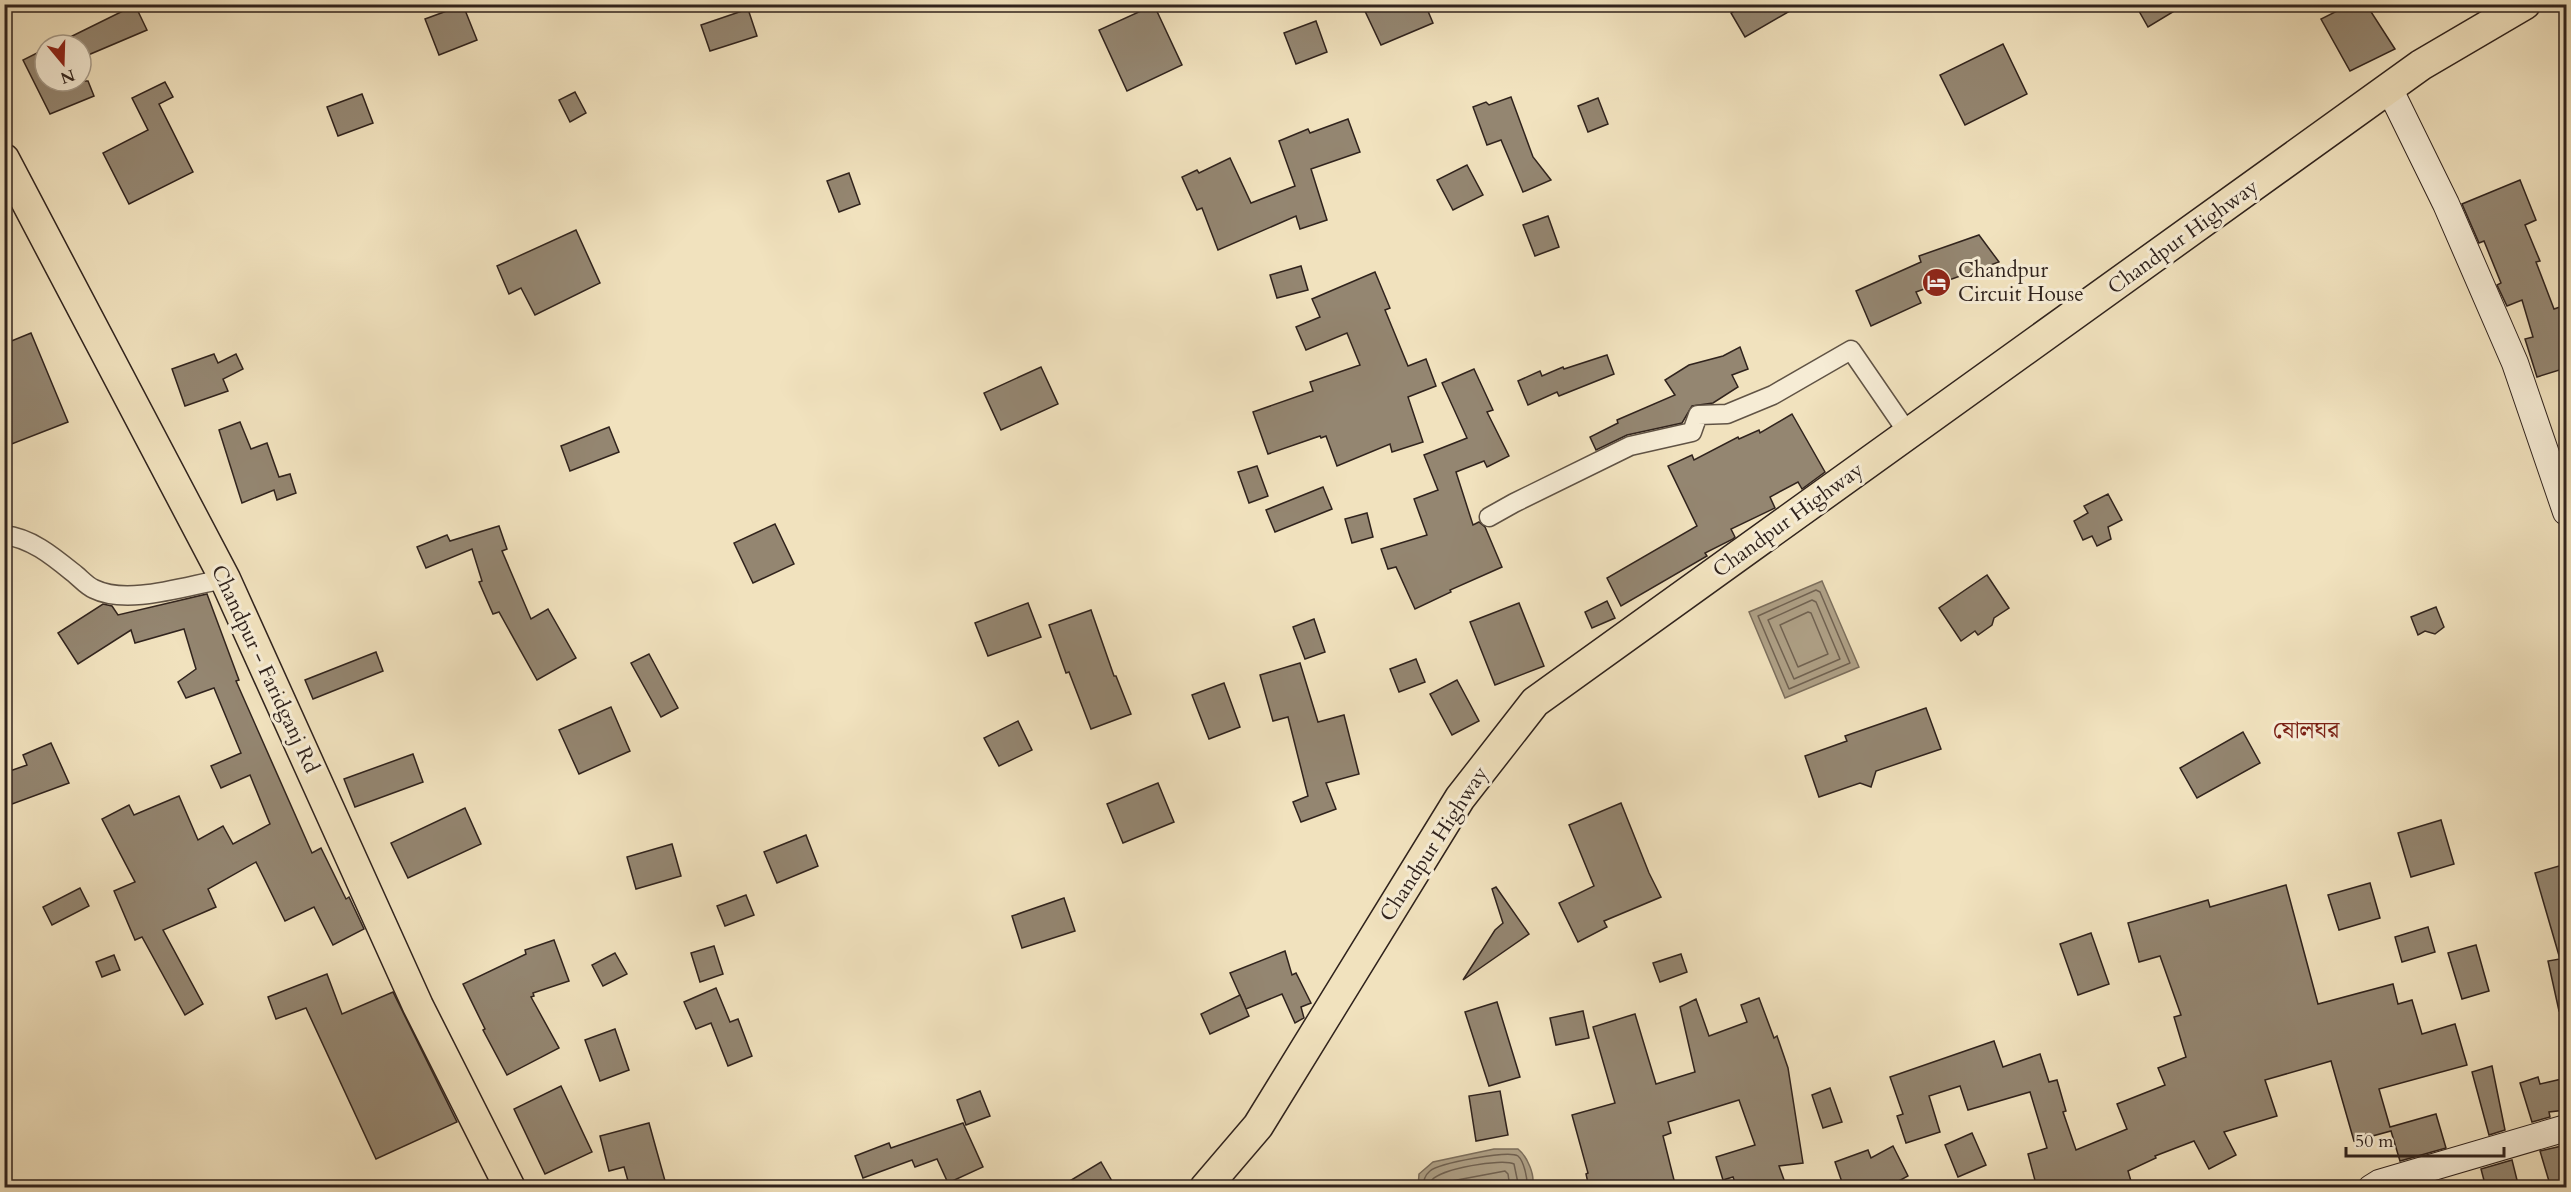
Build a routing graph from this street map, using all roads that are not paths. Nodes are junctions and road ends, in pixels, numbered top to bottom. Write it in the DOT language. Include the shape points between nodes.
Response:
graph roads {
  1 [pos="2525,4"];
  2 [pos="2389,88"];
  3 [pos="4,159"];
  4 [pos="1908,434"];
  5 [pos="2566,512"];
  6 [pos="1489,517"];
  7 [pos="4,535"];
  8 [pos="225,579"];
  9 [pos="2566,1128"];
  10 [pos="510,1188"];
  11 [pos="1205,1188"];
  12 [pos="2371,1188"];
  1 -- 2 [label="main road, Chandpur Highway"];
  2 -- 4 [label="main road, Chandpur Highway"];
  2 -- 5 [label="street" via="2446,204 2515,363"];
  3 -- 8 [label="main road, Chandpur - Faridganj Rd"];
  4 -- 6 [label="street" via="1851,350 1773,395 1727,414 1698,415 1692,432 1630,446"];
  4 -- 11 [label="main road, Chandpur Highway" via="1535,702 1460,798 1258,1126"];
  7 -- 8 [label="street" via="18,537 42,550 93,589 112,595 134,596"];
  8 -- 10 [label="main road, Chandpur - Faridganj Rd" via="418,1006"];
  9 -- 12 [label="street"];
}
